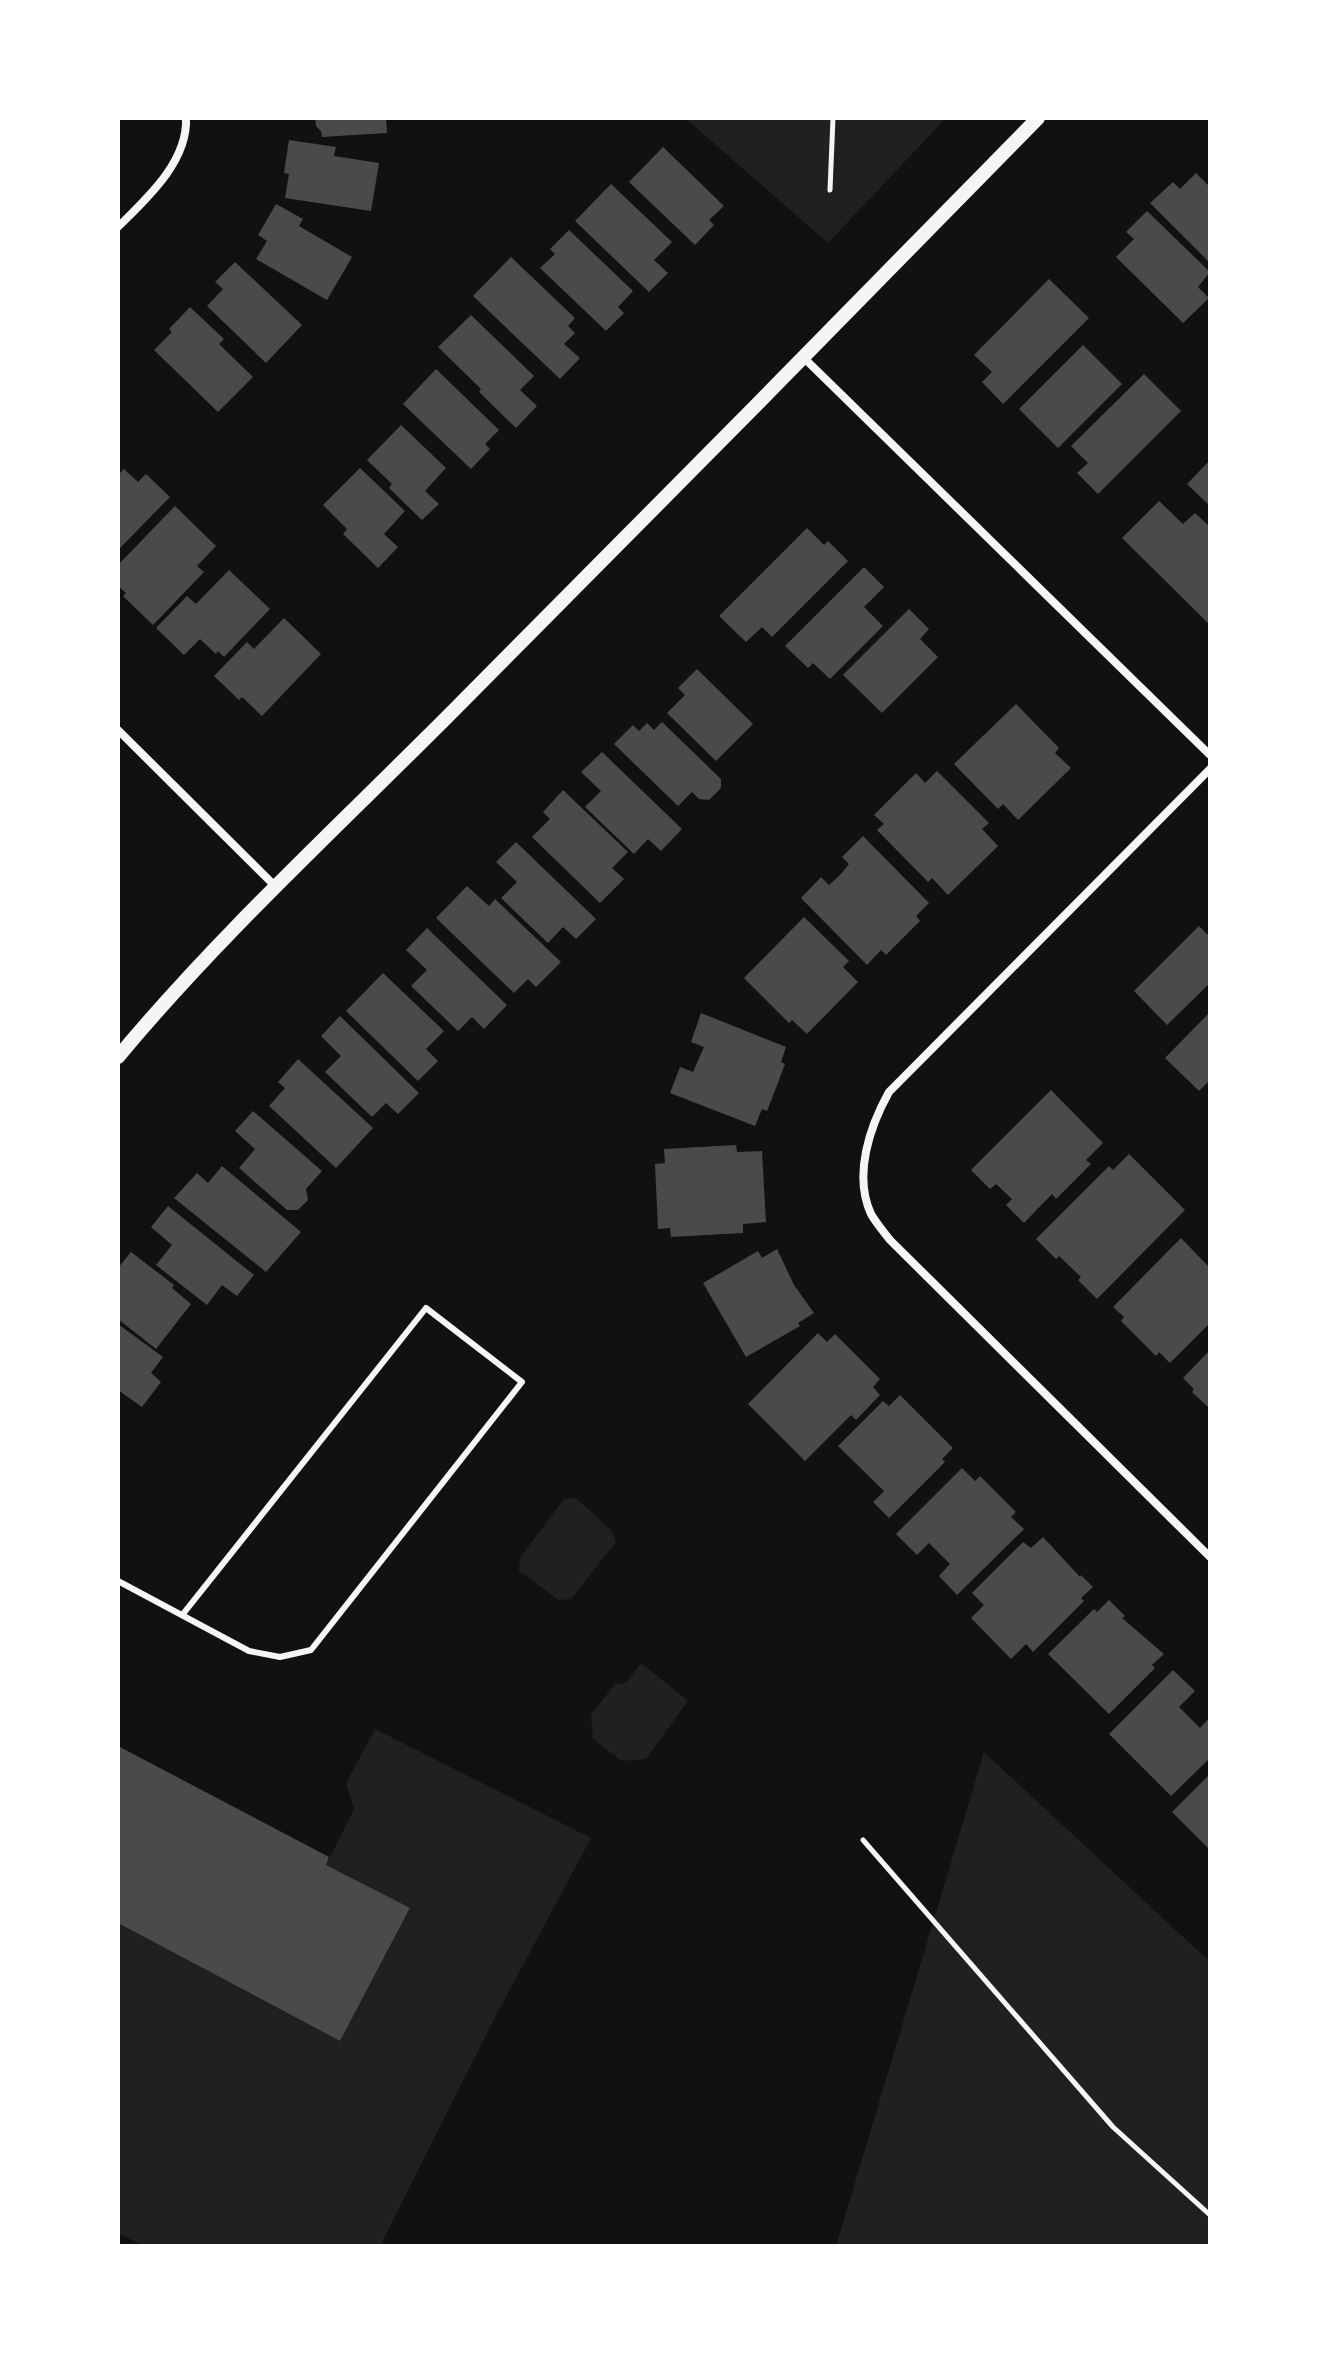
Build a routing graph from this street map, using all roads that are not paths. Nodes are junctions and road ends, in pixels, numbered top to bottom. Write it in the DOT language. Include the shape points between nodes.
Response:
graph roads {
  1 [pos="186,118"];
  2 [pos="1038,118"];
  3 [pos="118,227"];
  4 [pos="804,358"];
  5 [pos="118,730"];
  6 [pos="1210,755"];
  7 [pos="1210,769"];
  8 [pos="277,887"];
  9 [pos="118,1057"];
  10 [pos="1210,1557"];
  11 [pos="118,1581"];
  12 [pos="183,1614"];
  1 -- 3 [label="street" via="187,129 166,178"];
  2 -- 4 [label="street"];
  4 -- 6 [label="street"];
  4 -- 8 [label="street"];
  5 -- 8 [label="street"];
  7 -- 10 [label="street" via="889,1092 874,1119 864,1181 871,1213 890,1240"];
  8 -- 9 [label="street"];
  11 -- 12 [label="lane"];
  12 -- 12 [label="lane" via="249,1651 280,1657 311,1650 522,1382 426,1308"];
}
